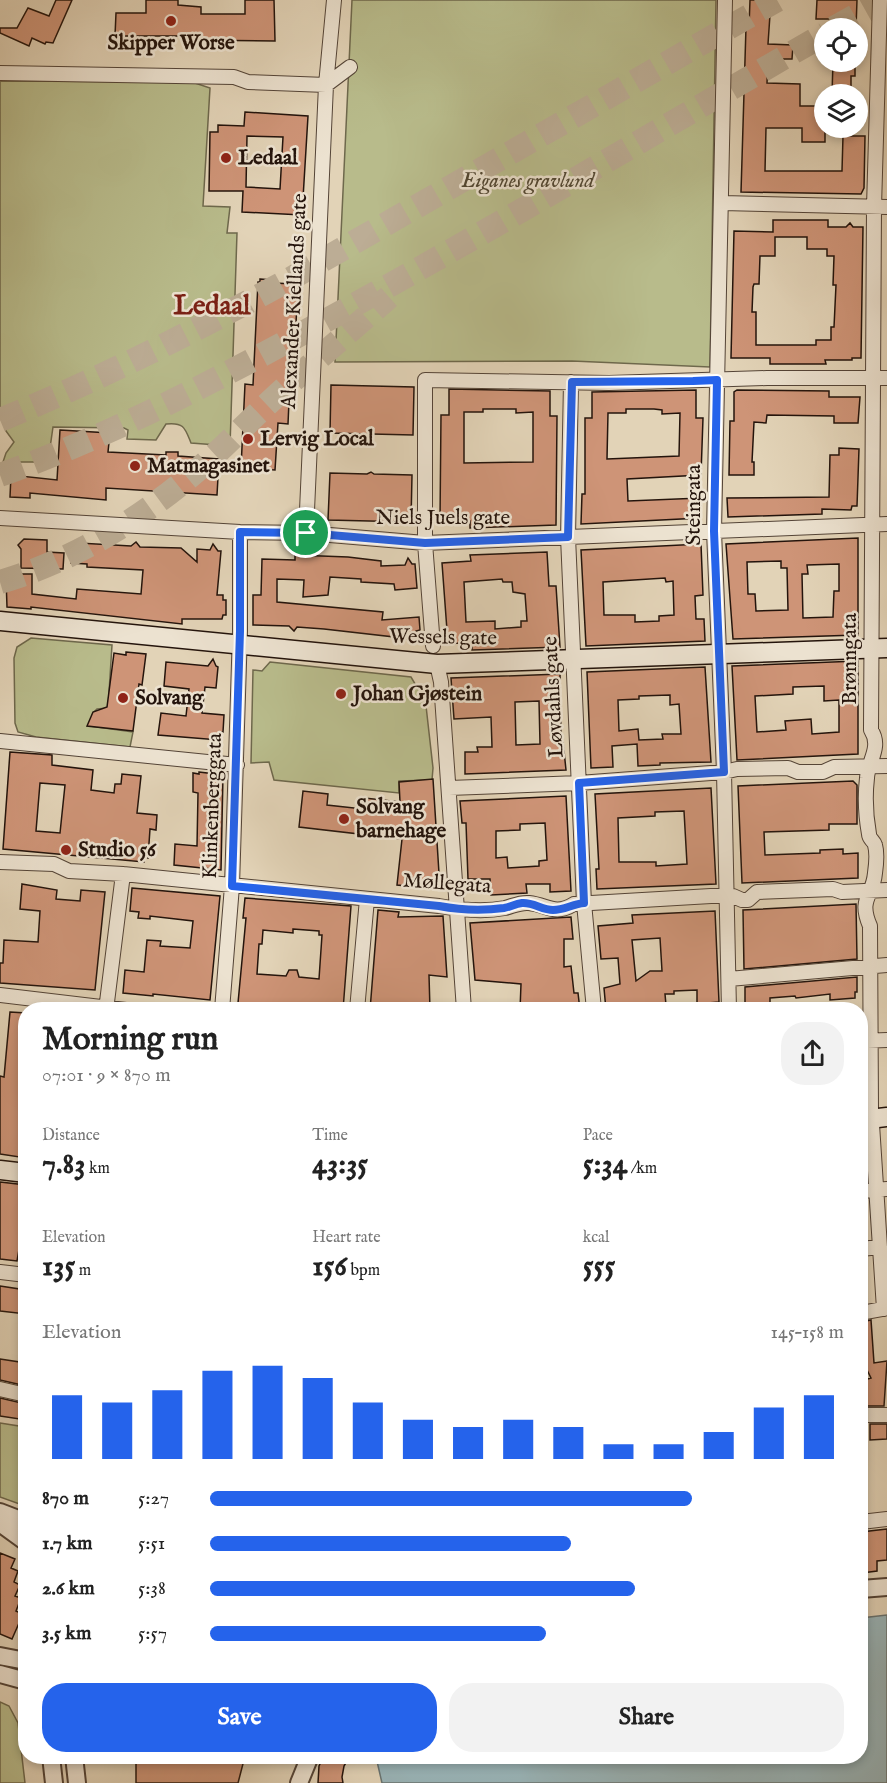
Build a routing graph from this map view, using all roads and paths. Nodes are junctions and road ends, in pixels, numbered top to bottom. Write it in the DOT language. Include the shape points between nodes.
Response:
graph roads {
  1 [pos="334,0"];
  2 [pos="726,0"];
  3 [pos="880,0"];
  4 [pos="350,68"];
  5 [pos="0,73"];
  6 [pos="326,85"];
  7 [pos="722,203"];
  8 [pos="880,207"];
  9 [pos="880,378"];
  10 [pos="717,380"];
  11 [pos="572,382"];
  12 [pos="0,518"];
  13 [pos="887,524"];
  14 [pos="872,525"];
  15 [pos="714,531"];
  16 [pos="240,532"];
  17 [pos="306,533"];
  18 [pos="568,537"];
  19 [pos="425,543"];
  20 [pos="0,621"];
  21 [pos="238,646"];
  22 [pos="433,646"];
  23 [pos="879,648"];
  24 [pos="718,653"];
  25 [pos="574,660"];
  26 [pos="437,664"];
  27 [pos="0,741"];
  28 [pos="237,765"];
  29 [pos="870,766"];
  30 [pos="887,766"];
  31 [pos="724,772"];
  32 [pos="579,783"];
  33 [pos="449,788"];
  34 [pos="0,862"];
  35 [pos="123,874"];
  36 [pos="232,886"];
  37 [pos="887,890"];
  38 [pos="869,891"];
  39 [pos="727,896"];
  40 [pos="368,899"];
  41 [pos="584,903"];
  42 [pos="457,909"];
  43 [pos="887,964"];
  44 [pos="870,966"];
  45 [pos="729,979"];
  46 [pos="0,995"];
  47 [pos="53,1002"];
  48 [pos="107,1002"];
  49 [pos="223,1002"];
  50 [pos="358,1002"];
  51 [pos="464,1002"];
  52 [pos="593,1002"];
  53 [pos="729,1002"];
  54 [pos="868,1004"];
  55 [pos="887,1040"];
  56 [pos="868,1041"];
  57 [pos="868,1063"];
  58 [pos="873,1119"];
  59 [pos="0,1170"];
  60 [pos="18,1172"];
  61 [pos="882,1189"];
  62 [pos="880,1247"];
  63 [pos="868,1249"];
  64 [pos="0,1272"];
  65 [pos="18,1274"];
  66 [pos="885,1308"];
  67 [pos="868,1312"];
  68 [pos="0,1389"];
  69 [pos="18,1393"];
  70 [pos="868,1415"];
  71 [pos="887,1415"];
  72 [pos="0,1512"];
  73 [pos="18,1519"];
  74 [pos="887,1519"];
  75 [pos="868,1521"];
  76 [pos="0,1523"];
  77 [pos="18,1536"];
  78 [pos="887,1587"];
  79 [pos="868,1588"];
  80 [pos="0,1656"];
  81 [pos="18,1659"];
  82 [pos="0,1674"];
  83 [pos="18,1679"];
  84 [pos="52,1764"];
  85 [pos="75,1764"];
  86 [pos="307,1764"];
  87 [pos="54,1783"];
  88 [pos="77,1783"];
  89 [pos="299,1783"];
  1 -- 6 [label="street, Alexander Kiellands gate"];
  2 -- 7 [label="street, Steingata"];
  3 -- 8 [label="street, Brønngata"];
  4 -- 6 [label="street"];
  5 -- 6 [label="street" via="234,77 248,82"];
  6 -- 17 [label="street, Alexander Kiellands gate"];
  7 -- 8 [label="street"];
  7 -- 10 [label="street, Steingata"];
  8 -- 9 [label="street, Brønngata"];
  9 -- 10 [label="street"];
  9 -- 14 [label="street, Brønngata"];
  10 -- 11 [label="street"];
  10 -- 15 [label="street, Steingata"];
  11 -- 18 [label="street, Løvdahls gate"];
  11 -- 19 [label="street" via="425,380"];
  12 -- 16 [label="street, Niels Juels gate"];
  13 -- 14 [label="street, Niels Juels gate"];
  14 -- 15 [label="street, Niels Juels gate"];
  14 -- 23 [label="street, Brønngata"];
  15 -- 18 [label="street, Niels Juels gate"];
  15 -- 24 [label="street, Steingata"];
  16 -- 17 [label="street, Niels Juels gate"];
  16 -- 21 [label="street, Klinkenberggata"];
  17 -- 19 [label="street, Niels Juels gate"];
  18 -- 19 [label="street, Niels Juels gate"];
  18 -- 25 [label="street, Løvdahls gate"];
  19 -- 22 [label="street"];
  20 -- 21 [label="main road, Wessels gate"];
  21 -- 26 [label="main road, Wessels gate"];
  21 -- 28 [label="street, Klinkenberggata"];
  23 -- 24 [label="main road, Wessels gate"];
  23 -- 29 [label="street, Brønngata" via="872,730 875,754"];
  24 -- 25 [label="main road, Wessels gate"];
  24 -- 31 [label="street, Steingata"];
  25 -- 26 [label="main road, Wessels gate"];
  25 -- 32 [label="street, Løvdahls gate"];
  26 -- 33 [label="street" via="441,673"];
  27 -- 28 [label="street"];
  28 -- 36 [label="street, Klinkenberggata"];
  29 -- 30 [label="street"];
  29 -- 31 [label="street" via="834,767 823,772 788,768"];
  29 -- 38 [label="street, Brønngata" via="869,837 875,845 875,875"];
  31 -- 32 [label="street"];
  31 -- 39 [label="street, Steingata"];
  32 -- 33 [label="street"];
  32 -- 41 [label="street, Løvdahls gate"];
  33 -- 42 [label="street"];
  34 -- 35 [label="street, Møllegata" via="54,864 69,872"];
  35 -- 36 [label="street, Møllegata"];
  35 -- 48 [label="street"];
  36 -- 40 [label="street, Møllegata"];
  36 -- 49 [label="street, Klinkenberggata"];
  37 -- 38 [label="street, Møllegata"];
  38 -- 39 [label="street, Møllegata" via="757,892 748,900"];
  38 -- 44 [label="street, Brønngata" via="865,914 870,926"];
  39 -- 41 [label="street, Møllegata"];
  39 -- 45 [label="street, Steingata"];
  40 -- 42 [label="street, Møllegata"];
  40 -- 50 [label="street"];
  41 -- 42 [label="street, Møllegata" via="557,910 529,903"];
  41 -- 52 [label="street, Løvdahls gate"];
  42 -- 51 [label="street"];
  43 -- 44 [label="street"];
  44 -- 45 [label="street"];
  44 -- 54 [label="street, Brønngata"];
  45 -- 53 [label="street, Steingata"];
  46 -- 47 [label="street"];
  55 -- 56 [label="street"];
  57 -- 58 [label="street, Brønngata"];
  58 -- 61 [label="street, Brønngata"];
  59 -- 60 [label="main road"];
  61 -- 62 [label="street, Brønngata"];
  62 -- 63 [label="street"];
  62 -- 66 [label="street, Brønngata"];
  64 -- 65 [label="street"];
  66 -- 67 [label="street"];
  68 -- 69 [label="street"];
  70 -- 71 [label="street"];
  72 -- 73 [label="street"];
  74 -- 75 [label="street"];
  76 -- 77 [label="street"];
  78 -- 79 [label="street"];
  80 -- 81 [label="street"];
  82 -- 83 [label="street"];
  84 -- 87 [label="street"];
  85 -- 88 [label="street"];
  86 -- 89 [label="street"];
}
